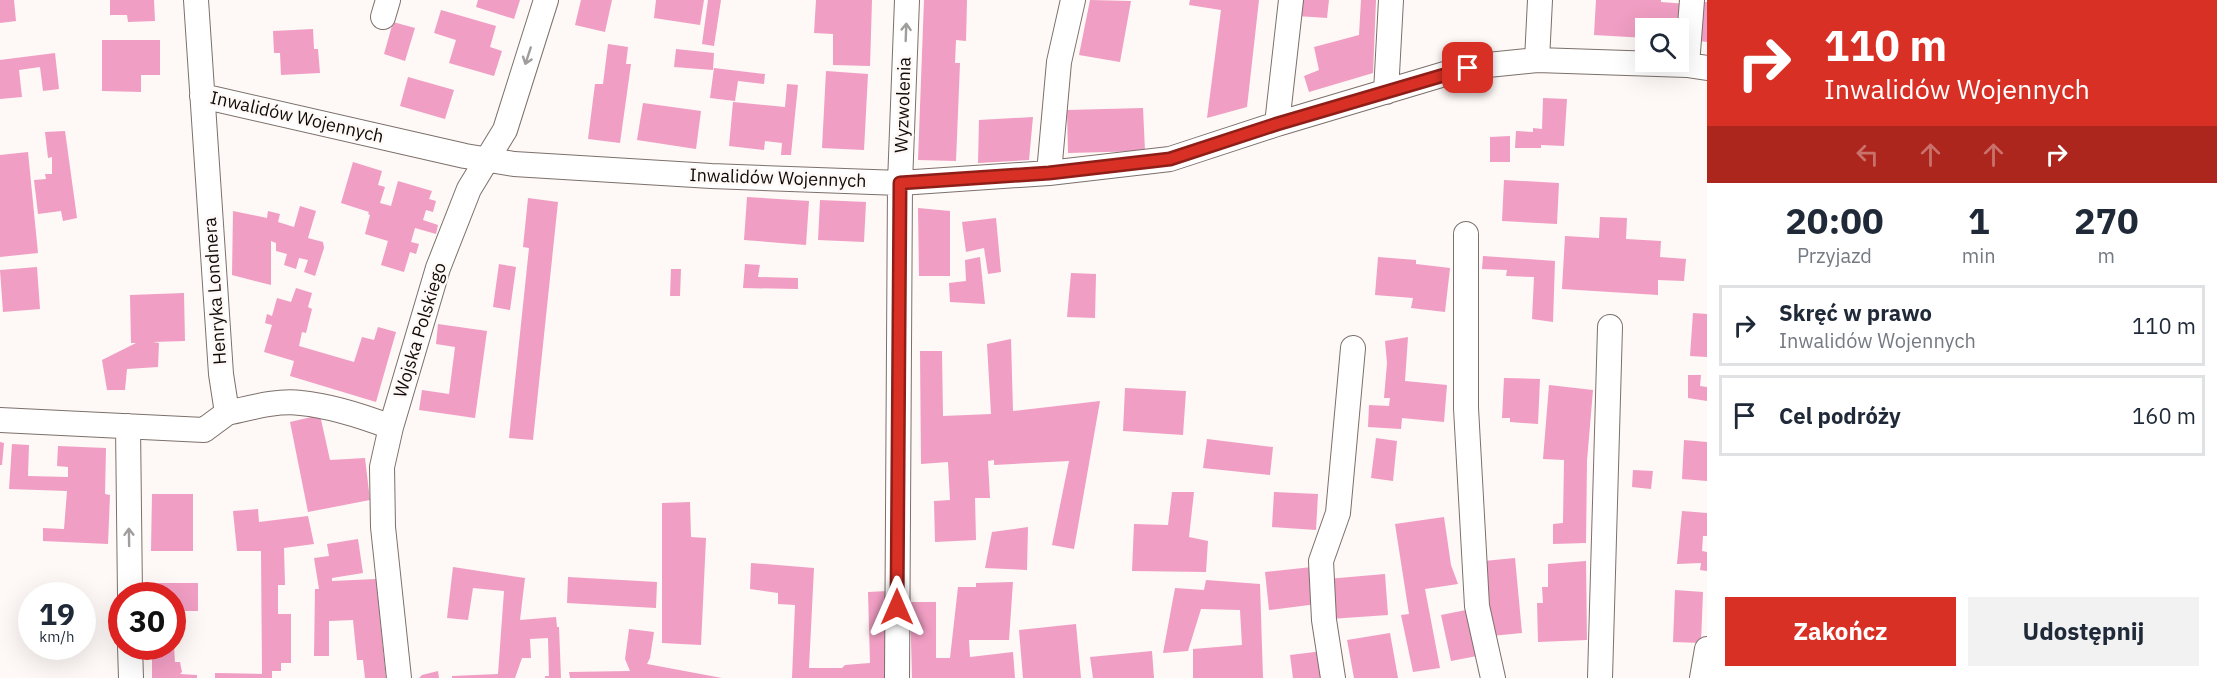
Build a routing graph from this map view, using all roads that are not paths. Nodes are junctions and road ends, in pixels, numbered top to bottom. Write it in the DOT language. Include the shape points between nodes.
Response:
graph roads {
  1 [pos="196,0"];
  2 [pos="546,0"];
  3 [pos="907,0"];
  4 [pos="1073,0"];
  5 [pos="1291,0"];
  6 [pos="1391,0"];
  7 [pos="1540,0"];
  8 [pos="1692,0"];
  9 [pos="1537,60"];
  10 [pos="1697,67"];
  11 [pos="1386,92"];
  12 [pos="202,96"];
  13 [pos="1277,124"];
  14 [pos="487,160"];
  15 [pos="1049,173"];
  16 [pos="900,183"];
  17 [pos="1466,234"];
  18 [pos="1610,327"];
  19 [pos="1353,348"];
  20 [pos="227,413"];
  21 [pos="0,420"];
  22 [pos="128,426"];
  23 [pos="391,427"];
  24 [pos="130,582"];
  25 [pos="1707,649"];
  26 [pos="130,660"];
  27 [pos="130,678"];
  28 [pos="399,678"];
  29 [pos="897,678"];
  30 [pos="1333,678"];
  31 [pos="1493,678"];
  32 [pos="1600,678"];
  33 [pos="1702,678"];
  1 -- 12 [label="street, Henryka Londnera"];
  2 -- 14 [label="street, Wojska Polskiego, one-way" via="505,130"];
  16 -- 3 [label="street, Wyzwolenia, one-way"];
  4 -- 15 [label="street" via="1059,62"];
  5 -- 13 [label="street"];
  6 -- 11 [label="street"];
  7 -- 9 [label="street"];
  8 -- 10 [label="street, Inwalidów Wojennych"];
  9 -- 10 [label="street, Inwalidów Wojennych"];
  9 -- 11 [label="street, Inwalidów Wojennych" via="1468,68"];
  11 -- 13 [label="street, Inwalidów Wojennych"];
  12 -- 14 [label="street, Inwalidów Wojennych"];
  12 -- 20 [label="street, Henryka Londnera"];
  13 -- 15 [label="street, Inwalidów Wojennych" via="1170,159"];
  14 -- 16 [label="street, Inwalidów Wojennych" via="711,176"];
  14 -- 23 [label="street, Wojska Polskiego" via="469,189 438,268"];
  15 -- 16 [label="street, Inwalidów Wojennych"];
  16 -- 29 [label="street, Wyzwolenia"];
  17 -- 31 [label="street" via="1466,408 1477,606"];
  18 -- 32 [label="street"];
  19 -- 30 [label="street" via="1338,513 1321,561 1324,620"];
  20 -- 22 [label="street" via="204,430"];
  20 -- 23 [label="street" via="299,403 358,414"];
  21 -- 22 [label="street"];
  24 -- 22 [label="street, one-way"];
  23 -- 28 [label="street, Wojska Polskiego" via="382,467 383,527"];
  25 -- 33 [label="street"];
  26 -- 27 [label="street"];
}
